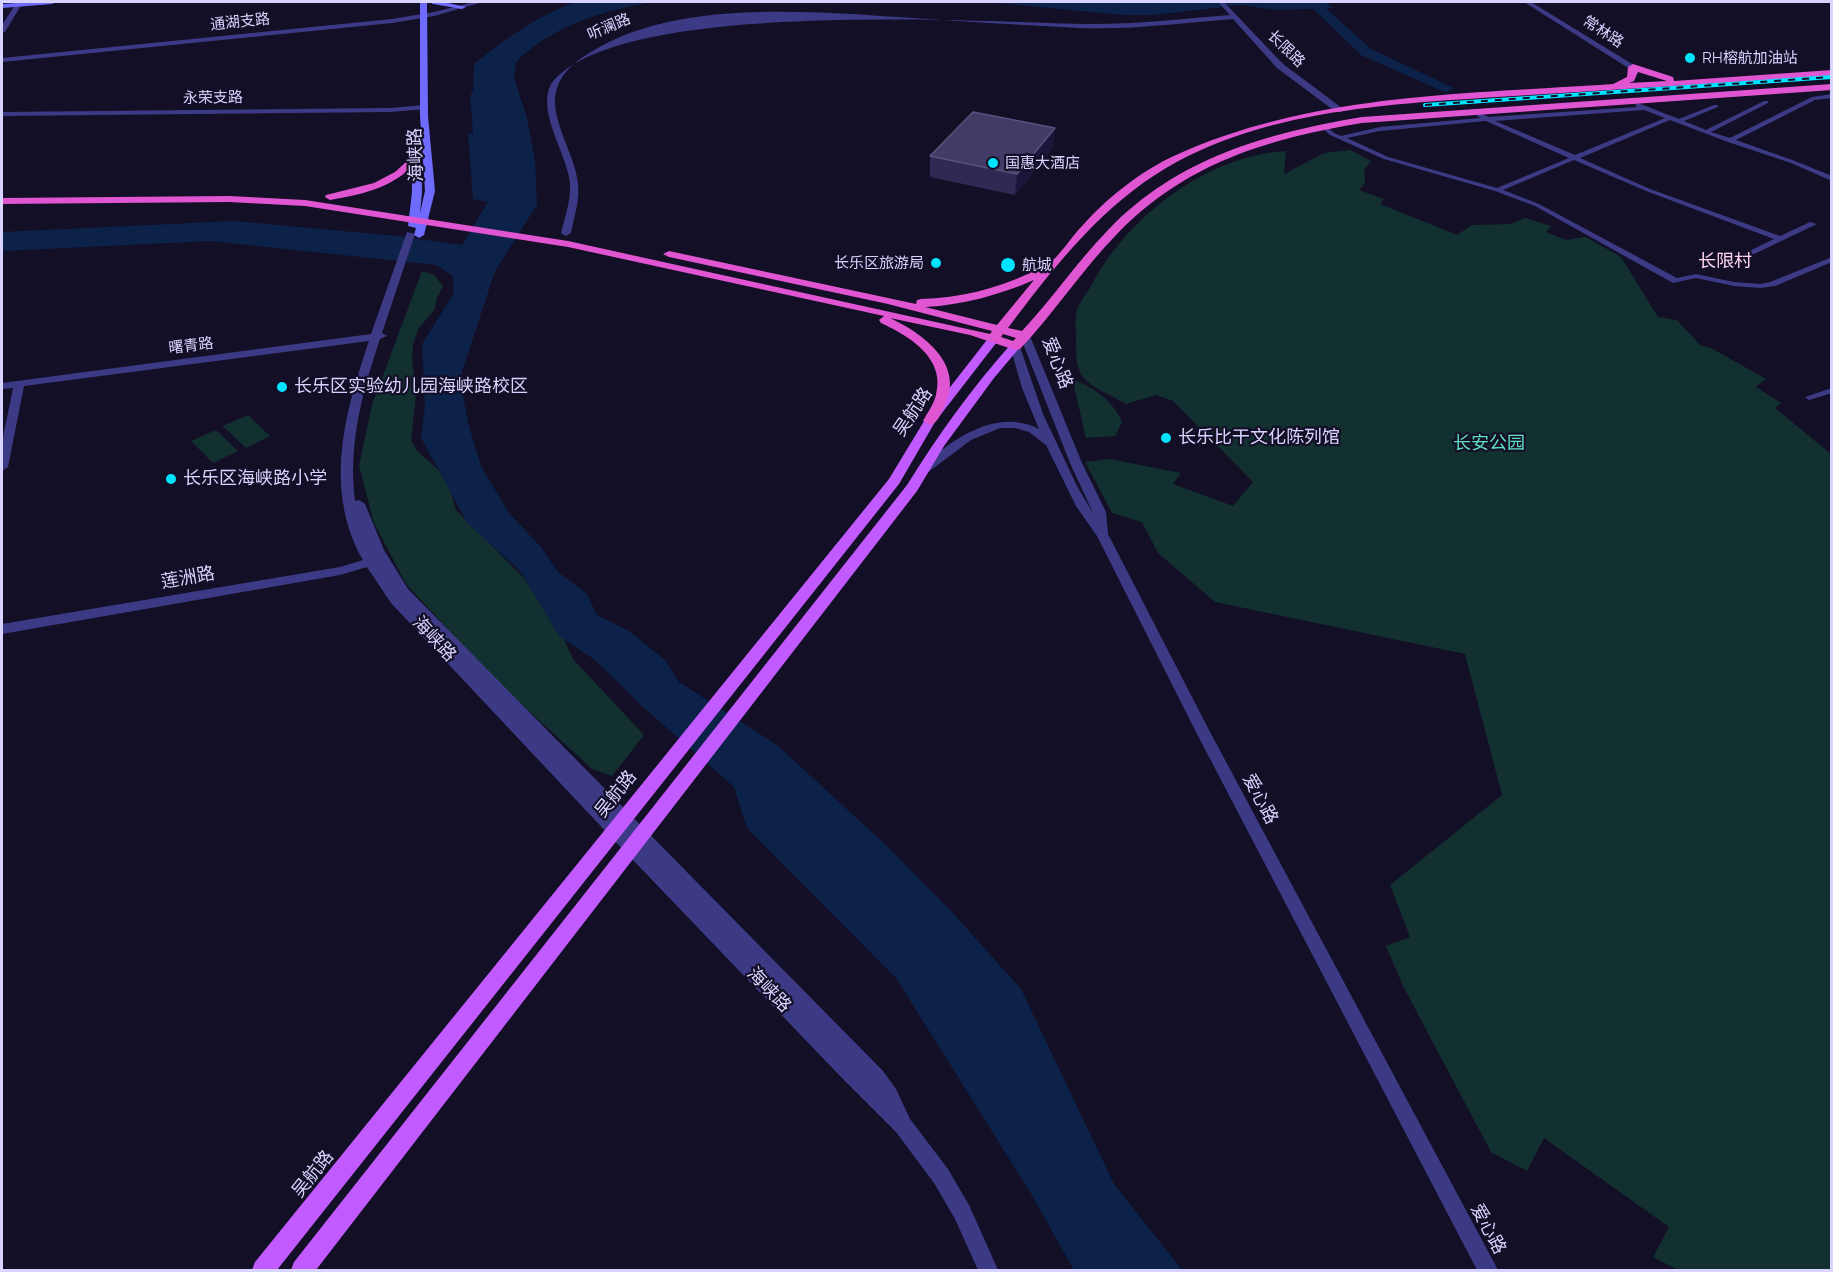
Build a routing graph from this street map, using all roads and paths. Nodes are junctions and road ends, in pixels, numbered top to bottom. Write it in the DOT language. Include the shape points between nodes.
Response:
graph roads {
  1 [pos="20,2"];
  2 [pos="52,2"];
  3 [pos="415,2"];
  4 [pos="423,2"];
  5 [pos="433,2"];
  6 [pos="480,2"];
  7 [pos="1221,2"];
  8 [pos="1527,2"];
  9 [pos="2,5"];
  10 [pos="462,7"];
  11 [pos="419,17"];
  12 [pos="1236,17"];
  13 [pos="2,30"];
  14 [pos="2,60"];
  15 [pos="1633,68"];
  16 [pos="1832,73"];
  17 [pos="1692,82"];
  18 [pos="1832,87"];
  19 [pos="1610,88"];
  20 [pos="1832,96"];
  21 [pos="1630,101"];
  22 [pos="1766,102"];
  23 [pos="1716,106"];
  24 [pos="420,108"];
  25 [pos="1644,108"];
  26 [pos="1339,110"];
  27 [pos="1474,111"];
  28 [pos="2,114"];
  29 [pos="1670,118"];
  30 [pos="1486,119"];
  31 [pos="1679,121"];
  32 [pos="1323,126"];
  33 [pos="1706,132"];
  34 [pos="1340,138"];
  35 [pos="1730,141"];
  36 [pos="416,156"];
  37 [pos="1573,159"];
  38 [pos="1832,179"];
  39 [pos="1497,190"];
  40 [pos="2,191"];
  41 [pos="330,197"];
  42 [pos="2,201"];
  43 [pos="419,215"];
  44 [pos="1813,224"];
  45 [pos="523,231"];
  46 [pos="566,232"];
  47 [pos="415,235"];
  48 [pos="1781,239"];
  49 [pos="1746,255"];
  50 [pos="1832,259"];
  51 [pos="1054,265"];
  52 [pos="1028,294"];
  53 [pos="1055,300"];
  54 [pos="889,301"];
  55 [pos="848,305"];
  56 [pos="997,333"];
  57 [pos="380,337"];
  58 [pos="1020,341"];
  59 [pos="19,384"];
  60 [pos="2,386"];
  61 [pos="1832,390"];
  62 [pos="952,391"];
  63 [pos="973,397"];
  64 [pos="1809,397"];
  65 [pos="930,421"];
  66 [pos="1052,445"];
  67 [pos="2,467"];
  68 [pos="923,470"];
  69 [pos="1102,534"];
  70 [pos="375,561"];
  71 [pos="2,629"];
  72 [pos="619,825"];
  73 [pos="637,843"];
  74 [pos="263,1270"];
  75 [pos="302,1270"];
  76 [pos="988,1270"];
  77 [pos="1488,1270"];
  1 -- 2 [label="main road"];
  1 -- 9 [label="main road"];
  1 -- 13 [label="street"];
  3 -- 11 [label="main road, 海峡路"];
  4 -- 11 [label="main road, 海峡路"];
  5 -- 10 [label="main road"];
  6 -- 10 [label="street, 通湖支路"];
  7 -- 12 [label="street, 长限路"];
  8 -- 15 [label="street, 常林路"];
  10 -- 11 [label="street, 通湖支路"];
  11 -- 14 [label="street, 通湖支路"];
  11 -- 24 [label="main road, 海峡路"];
  12 -- 26 [label="street, 长限路" via="1280,66"];
  12 -- 46 [label="street, 听澜路" via="1081,26 763,8 701,14 638,29 584,53 562,72 552,88 558,134 574,183"];
  15 -- 17 [label="highway"];
  15 -- 19 [label="highway" via="1630,79"];
  16 -- 17 [label="highway"];
  17 -- 19 [label="highway"];
  18 -- 21 [label="highway"];
  19 -- 26 [label="highway" via="1403,101"];
  20 -- 35 [label="street" via="1814,98"];
  21 -- 25 [label="street"];
  21 -- 27 [label="highway"];
  22 -- 33 [label="street"];
  23 -- 31 [label="street"];
  24 -- 28 [label="street, 永荣支路"];
  24 -- 36 [label="main road, 海峡路"];
  24 -- 43 [label="main road, 海峡路" via="430,191"];
  25 -- 29 [label="street"];
  25 -- 30 [label="street"];
  26 -- 51 [label="highway" via="1244,132 1179,157 1107,206"];
  27 -- 30 [label="street"];
  27 -- 32 [label="highway"];
  29 -- 31 [label="street"];
  29 -- 37 [label="street"];
  30 -- 34 [label="street" via="1392,128"];
  30 -- 37 [label="street"];
  31 -- 33 [label="street"];
  32 -- 34 [label="street"];
  32 -- 53 [label="highway" via="1236,148 1180,175 1112,231"];
  33 -- 35 [label="street"];
  34 -- 39 [label="street" via="1386,158"];
  35 -- 38 [label="street"];
  36 -- 41 [label="highway" via="391,180"];
  36 -- 43 [label="main road, 海峡路"];
  37 -- 39 [label="street"];
  37 -- 48 [label="street"];
  39 -- 50 [label="street" via="1537,205 1676,281 1696,276 1760,286"];
  40 -- 41 [label="highway" via="236,190"];
  41 -- 43 [label="highway"];
  42 -- 43 [label="highway" via="281,201"];
  43 -- 45 [label="highway" via="459,226"];
  43 -- 45 [label="highway" via="468,217"];
  43 -- 47 [label="main road, 海峡路"];
  44 -- 48 [label="street"];
  45 -- 46 [label="highway"];
  45 -- 55 [label="highway"];
  46 -- 54 [label="highway"];
  47 -- 57 [label="street, 海峡路"];
  48 -- 49 [label="street"];
  51 -- 52 [label="highway"];
  51 -- 54 [label="highway" via="984,296 935,302"];
  52 -- 53 [label="highway" via="1038,302"];
  52 -- 56 [label="highway"];
  53 -- 58 [label="highway"];
  54 -- 56 [label="highway"];
  55 -- 56 [label="highway"];
  55 -- 65 [label="highway" via="907,330 928,346 938,361 944,385"];
  56 -- 58 [label="highway"];
  56 -- 62 [label="main road, 吴航路"];
  57 -- 59 [label="street, 曙青路"];
  57 -- 70 [label="street, 海峡路" via="354,399 345,476 355,530"];
  58 -- 63 [label="main road"];
  58 -- 66 [label="street" via="1022,378"];
  58 -- 69 [label="street, 爱心路" via="1100,512"];
  59 -- 60 [label="street, 曙青路"];
  59 -- 67 [label="street"];
  61 -- 64 [label="street"];
  62 -- 63 [label="main road" via="970,389"];
  62 -- 65 [label="main road, 吴航路"];
  63 -- 68 [label="main road"];
  65 -- 72 [label="main road, 吴航路" via="894,481"];
  66 -- 68 [label="street" via="1031,428 992,426 976,431"];
  66 -- 69 [label="street" via="1085,515"];
  68 -- 73 [label="main road"];
  69 -- 77 [label="street, 爱心路"];
  70 -- 71 [label="street, 莲洲路" via="340,571"];
  70 -- 72 [label="street, 海峡路" via="396,600"];
  72 -- 73 [label="street, 海峡路"];
  72 -- 74 [label="main road, 吴航路"];
  73 -- 75 [label="main road"];
  73 -- 76 [label="street, 海峡路" via="846,1070 903,1125 941,1176"];
}
